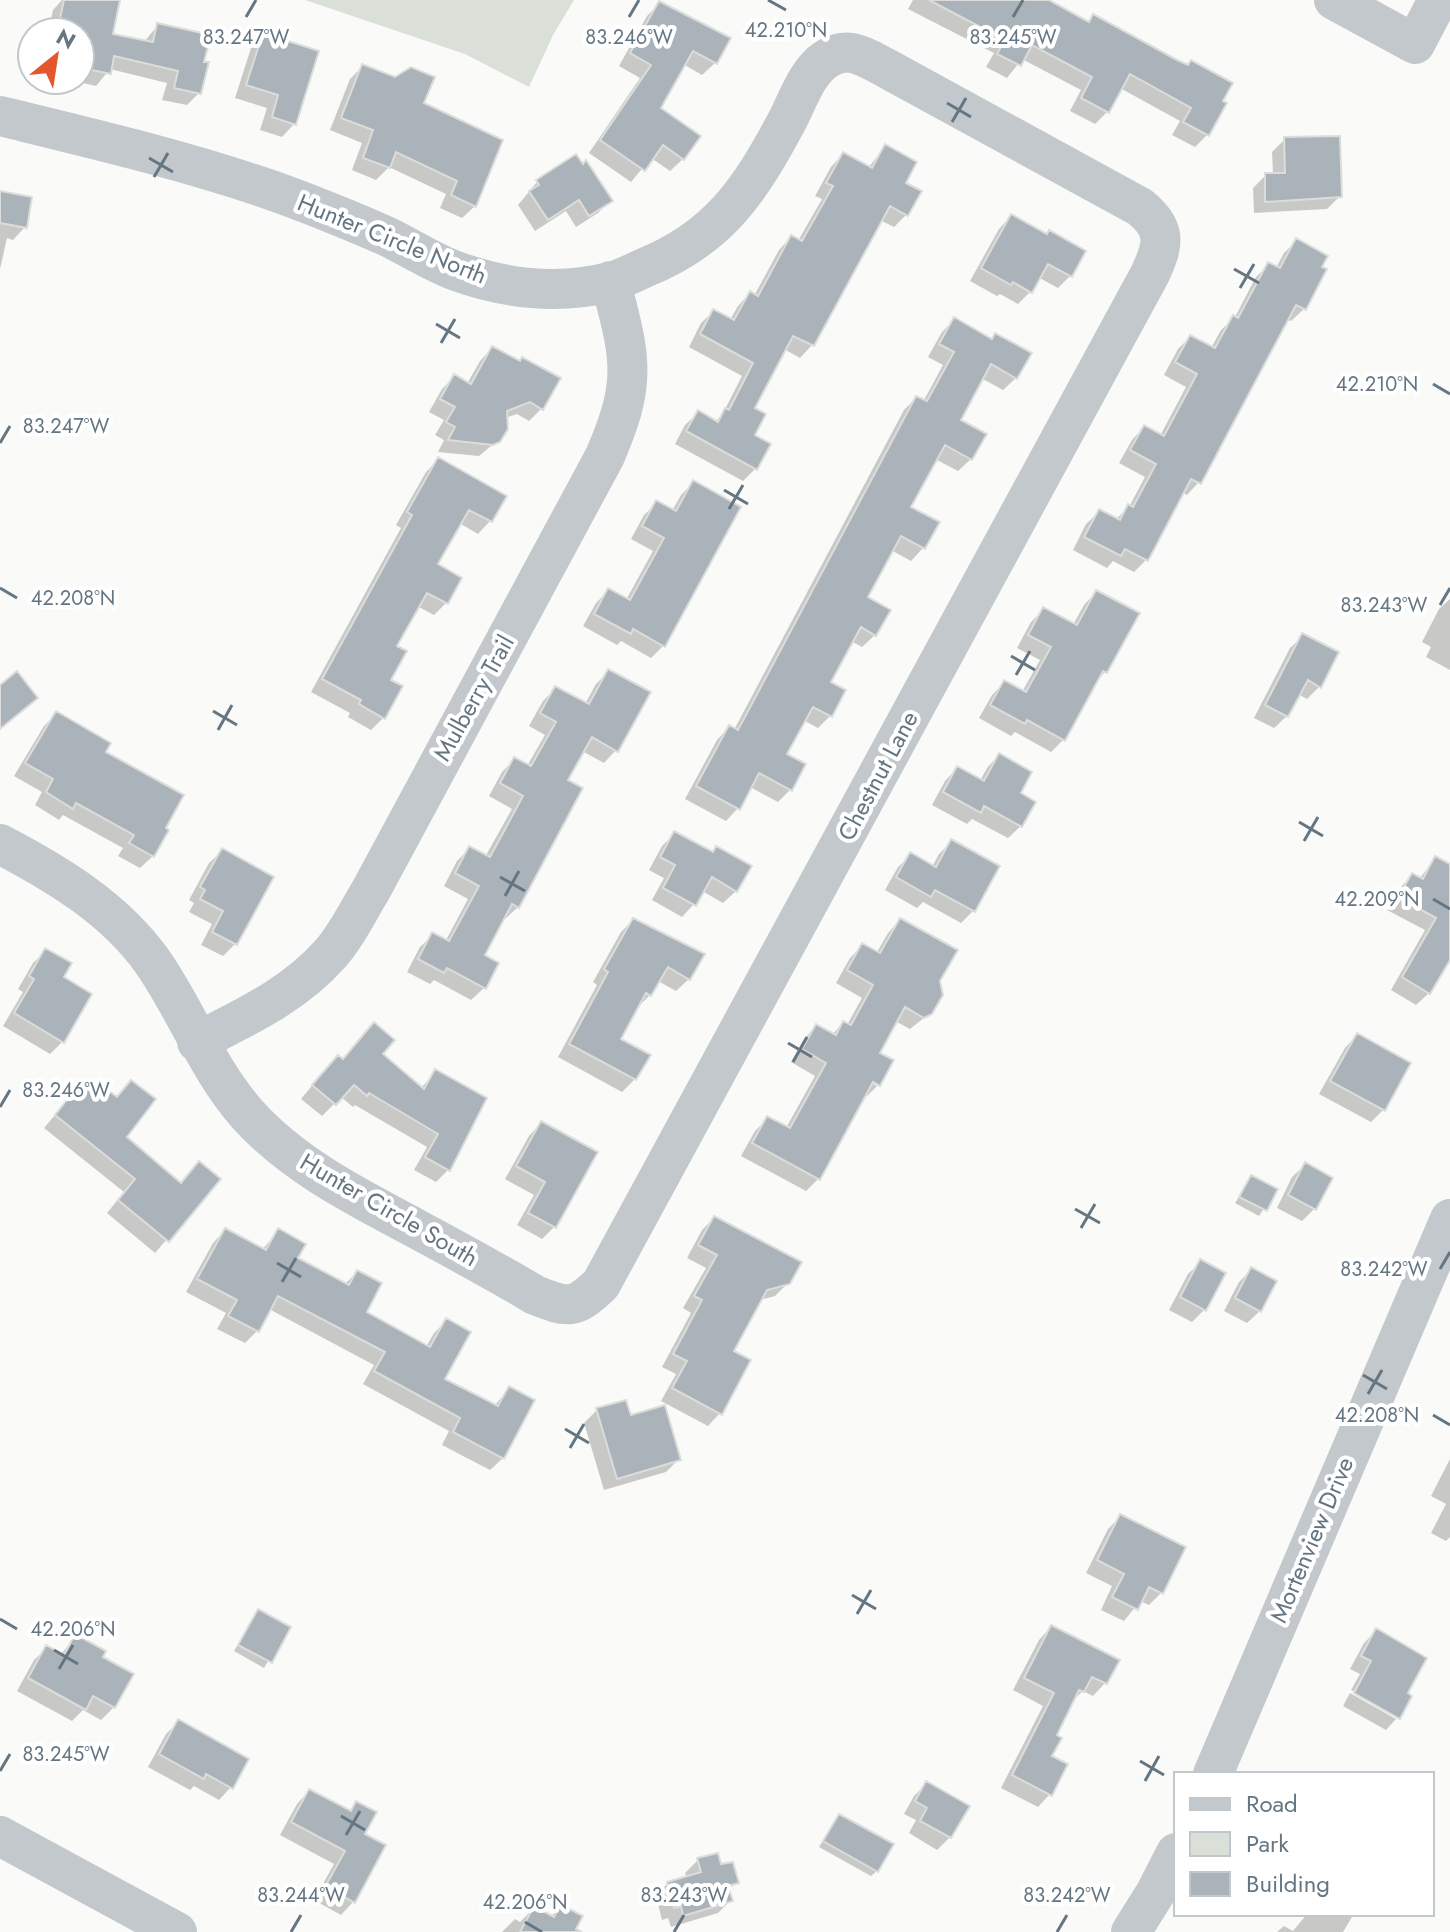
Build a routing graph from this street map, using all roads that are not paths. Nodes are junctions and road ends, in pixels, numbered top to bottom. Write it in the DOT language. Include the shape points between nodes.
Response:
graph roads {
  1 [pos="1334,0"];
  2 [pos="1438,0"];
  3 [pos="0,116"];
  4 [pos="1162,235"];
  5 [pos="611,281"];
  6 [pos="0,844"];
  7 [pos="197,1042"];
  8 [pos="1450,1219"];
  9 [pos="575,1305"];
  10 [pos="1214,1772"];
  11 [pos="0,1836"];
  12 [pos="1174,1857"];
  13 [pos="177,1932"];
  14 [pos="1131,1932"];
  1 -- 2 [label="street" via="1415,44"];
  3 -- 5 [label="street, Hunter Circle North" via="211,170 352,223 455,270 516,288 560,290"];
  4 -- 5 [label="street, Hunter Circle North" via="1154,218 1140,207 861,55 842,52 822,61 811,75 738,201 700,239"];
  4 -- 9 [label="street, Chestnut Lane" via="1161,252 1150,274 631,1230 601,1284"];
  5 -- 7 [label="street, Mulberry Trail" via="628,360 624,406 614,435 371,890 333,951 308,977 268,1007"];
  6 -- 7 [label="street, Hunter Circle South" via="72,885 128,933 152,961"];
  7 -- 9 [label="street, Hunter Circle South" via="249,1116 309,1167 535,1295"];
  8 -- 10 [label="street, Mortenview Drive"];
  11 -- 13 [label="street"];
  12 -- 14 [label="street"];
}
